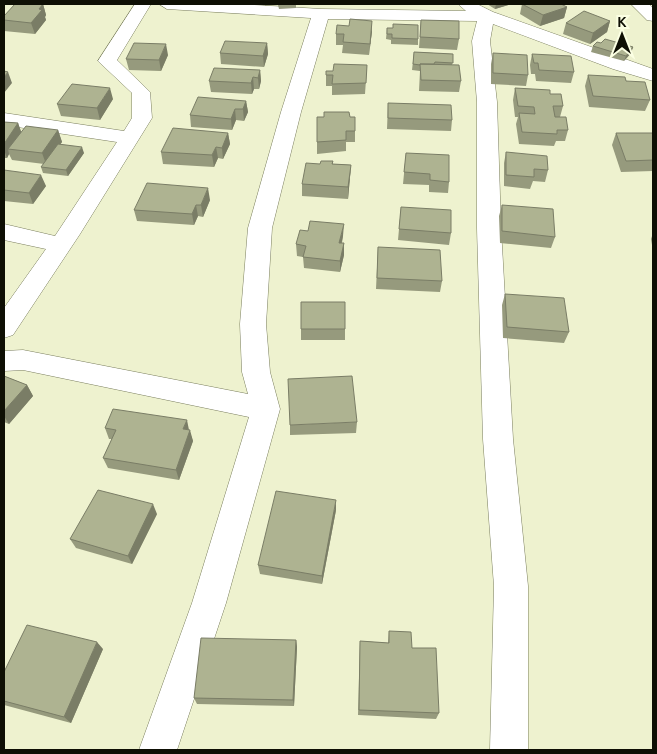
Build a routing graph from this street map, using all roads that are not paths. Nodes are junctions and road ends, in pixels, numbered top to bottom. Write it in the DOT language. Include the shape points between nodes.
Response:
graph roads {
  1 [pos="143,4"];
  2 [pos="167,4"];
  3 [pos="639,4"];
  4 [pos="476,10"];
  5 [pos="321,14"];
  6 [pos="653,16"];
  7 [pos="653,75"];
  8 [pos="4,119"];
  9 [pos="130,138"];
  10 [pos="4,232"];
  11 [pos="61,245"];
  12 [pos="4,328"];
  13 [pos="4,361"];
  14 [pos="266,409"];
  15 [pos="158,750"];
  16 [pos="509,750"];
  1 -- 9 [label="street" via="107,61 141,92 142,118"];
  2 -- 5 [label="street"];
  3 -- 6 [label="street"];
  4 -- 5 [label="street"];
  4 -- 7 [label="street"];
  4 -- 16 [label="street" via="487,102 498,439 511,586"];
  5 -- 14 [label="street" via="260,228 253,324 256,372"];
  8 -- 9 [label="street"];
  9 -- 11 [label="street"];
  10 -- 11 [label="street"];
  11 -- 12 [label="street"];
  13 -- 14 [label="street" via="23,360"];
  14 -- 15 [label="street" via="209,603"];
}
